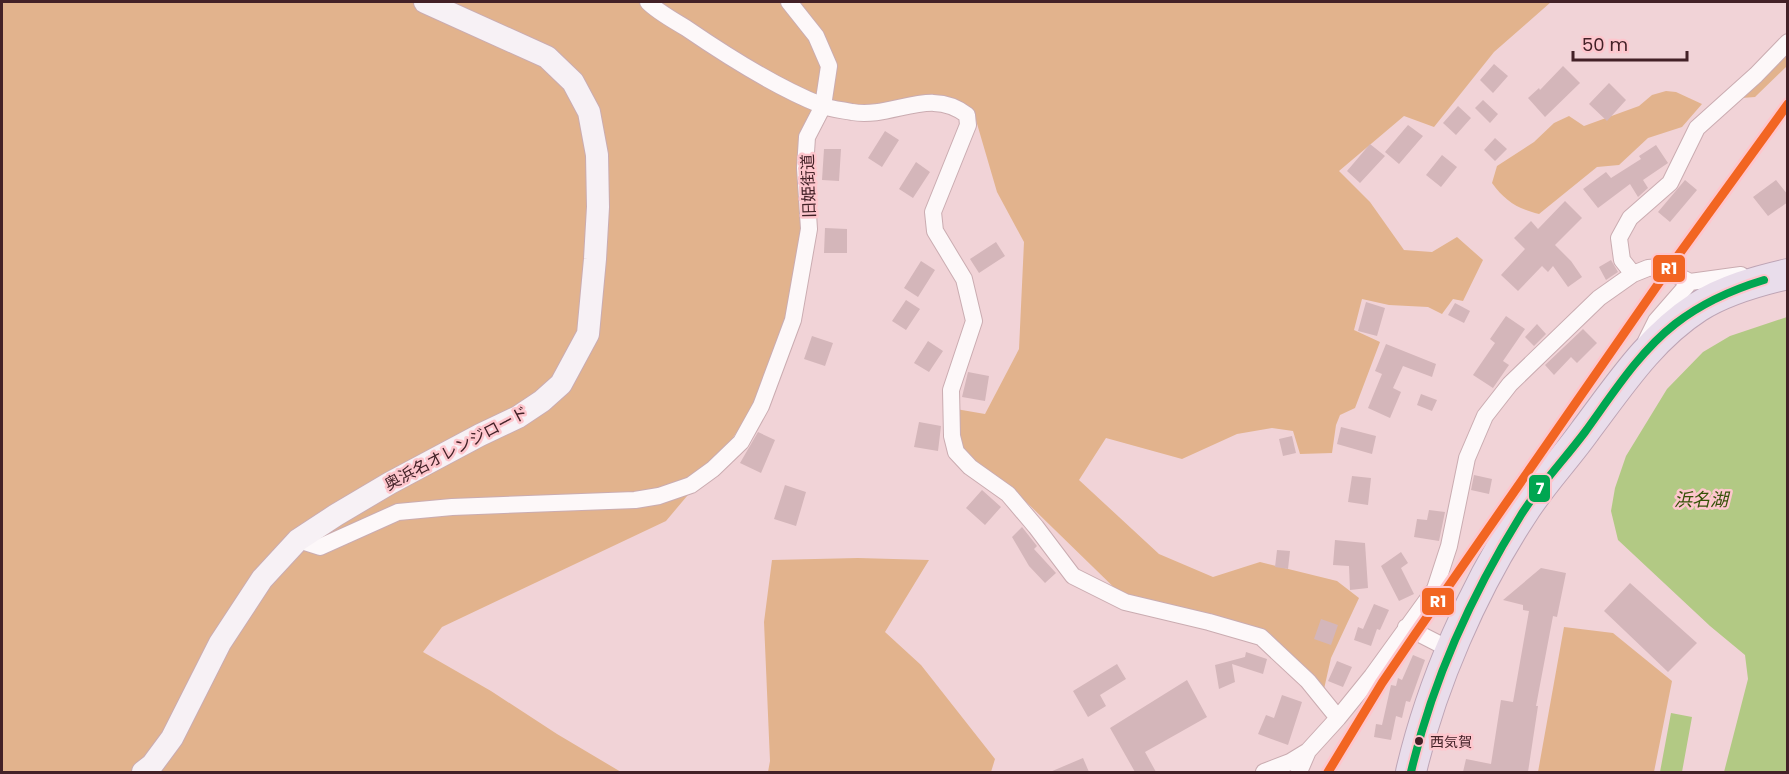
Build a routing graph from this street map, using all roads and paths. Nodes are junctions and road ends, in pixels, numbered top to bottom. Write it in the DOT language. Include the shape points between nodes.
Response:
graph roads {
  1 [pos="425,2"];
  2 [pos="648,2"];
  3 [pos="789,2"];
  4 [pos="1788,42"];
  5 [pos="823,106"];
  6 [pos="1633,274"];
  7 [pos="1777,276"];
  8 [pos="1690,282"];
  9 [pos="1634,364"];
  10 [pos="298,540"];
  11 [pos="1406,627"];
  12 [pos="1451,650"];
  13 [pos="1338,718"];
  14 [pos="1308,750"];
  15 [pos="143,772"];
  16 [pos="1264,772"];
  17 [pos="1299,772"];
  18 [pos="1411,772"];
  1 -- 10 [label="street, 奥浜名オレンジロード" via="547,57 573,82 589,112 597,155 598,207 588,334 561,384 542,401 381,488"];
  2 -- 5 [label="street" via="702,39"];
  3 -- 5 [label="street, 旧姫街道" via="816,36 829,66"];
  4 -- 6 [label="street" via="1697,128 1670,183 1630,218 1619,238 1622,260"];
  5 -- 10 [label="street, 旧姫街道" via="807,137 809,229 793,320 761,406 741,442 713,469 691,485 659,496 398,512 320,547"];
  5 -- 13 [label="street" via="873,112 935,102 949,104 967,115 969,125 933,212 935,231 964,279 974,321 951,390 956,452 1008,494 1073,576 1125,602 1261,637 1308,681"];
  6 -- 8 [label="street" via="1660,267"];
  6 -- 11 [label="street" via="1599,298 1538,355 1485,416 1467,458 1449,546 1435,589"];
  7 -- 8 [label="street" via="1756,271"];
  7 -- 9 [label="highway" via="1700,306 1672,326"];
  8 -- 9 [label="street" via="1656,321"];
  9 -- 12 [label="highway" via="1522,513"];
  10 -- 15 [label="street, 奥浜名オレンジロード" via="262,579 220,643 172,738"];
  11 -- 12 [label="street"];
  11 -- 13 [label="street"];
  12 -- 18 [label="highway"];
  13 -- 14 [label="street"];
  14 -- 16 [label="street"];
  14 -- 17 [label="street"];
}
